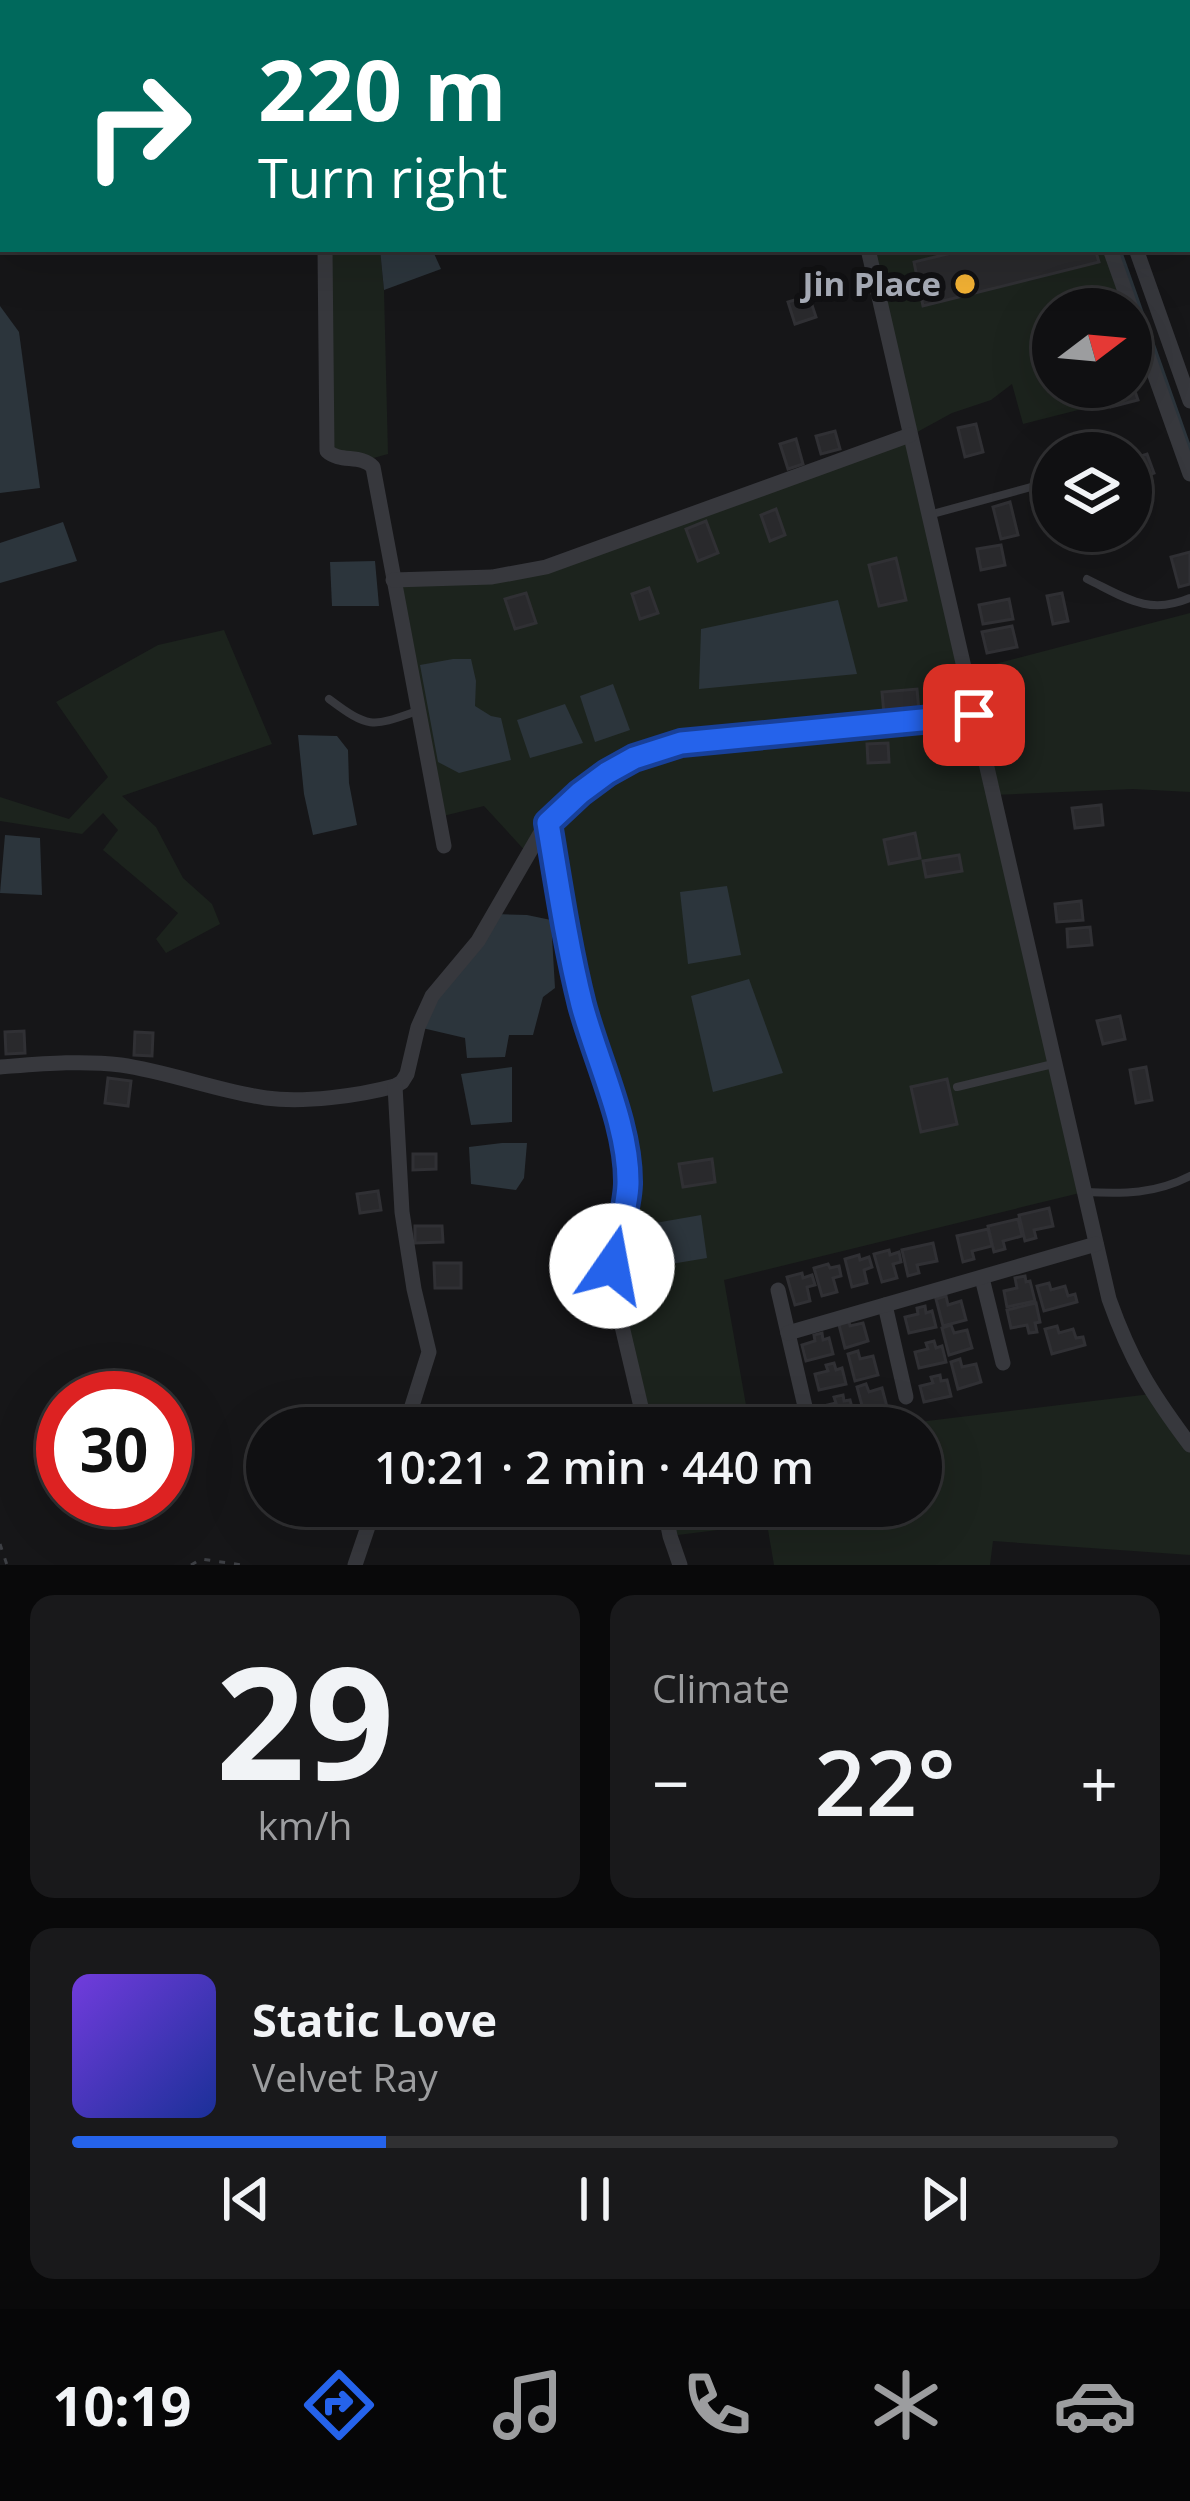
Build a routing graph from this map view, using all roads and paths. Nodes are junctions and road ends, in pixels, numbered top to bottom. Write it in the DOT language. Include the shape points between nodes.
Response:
graph roads {
  1 [pos="325,252"];
  2 [pos="869,252"];
  3 [pos="1110,252"];
  4 [pos="1137,252"];
  5 [pos="1190,401"];
  6 [pos="910,435"];
  7 [pos="1190,474"];
  8 [pos="1032,487"];
  9 [pos="928,515"];
  10 [pos="1088,579"];
  11 [pos="393,580"];
  12 [pos="1190,598"];
  13 [pos="329,699"];
  14 [pos="418,711"];
  15 [pos="974,715"];
  16 [pos="548,823"];
  17 [pos="444,846"];
  18 [pos="1055,1064"];
  19 [pos="0,1067"];
  20 [pos="394,1086"];
  21 [pos="957,1087"];
  22 [pos="1190,1176"];
  23 [pos="1084,1192"];
  24 [pos="1096,1244"];
  25 [pos="982,1277"];
  26 [pos="778,1290"];
  27 [pos="885,1306"];
  28 [pos="788,1333"];
  29 [pos="1003,1363"];
  30 [pos="906,1397"];
  31 [pos="412,1407"];
  32 [pos="641,1407"];
  33 [pos="805,1407"];
  34 [pos="1190,1445"];
  35 [pos="368,1527"];
  36 [pos="668,1527"];
  37 [pos="0,1544"];
  38 [pos="7,1565"];
  39 [pos="190,1565"];
  40 [pos="242,1565"];
  41 [pos="355,1565"];
  42 [pos="680,1565"];
  1 -- 11 [label="street" via="327,451 373,467"];
  2 -- 6 [label="street"];
  3 -- 7 [label="street"];
  4 -- 5 [label="street"];
  6 -- 9 [label="street"];
  6 -- 11 [label="street" via="546,567"];
  8 -- 9 [label="lane"];
  9 -- 15 [label="street"];
  10 -- 12 [label="lane" via="1140,605"];
  11 -- 14 [label="street"];
  13 -- 14 [label="lane" via="377,725"];
  14 -- 17 [label="street"];
  15 -- 16 [label="street" via="681,743 607,773"];
  15 -- 18 [label="street"];
  16 -- 20 [label="street" via="487,928 432,996 407,1074"];
  16 -- 32 [label="street" via="582,1004 624,1154 628,1184 613,1288"];
  18 -- 21 [label="lane"];
  18 -- 23 [label="street"];
  19 -- 20 [label="street" via="116,1065 283,1100"];
  20 -- 31 [label="street" via="402,1211 429,1352"];
  22 -- 23 [label="lane" via="1130,1194"];
  23 -- 24 [label="street"];
  24 -- 25 [label="street"];
  24 -- 34 [label="street" via="1133,1362"];
  25 -- 27 [label="street"];
  25 -- 29 [label="street"];
  26 -- 28 [label="street"];
  27 -- 28 [label="street"];
  27 -- 30 [label="street"];
  28 -- 33 [label="street"];
  35 -- 41 [label="street"];
  36 -- 42 [label="street"];
  37 -- 38 [label="path"];
  39 -- 40 [label="path"];
}
